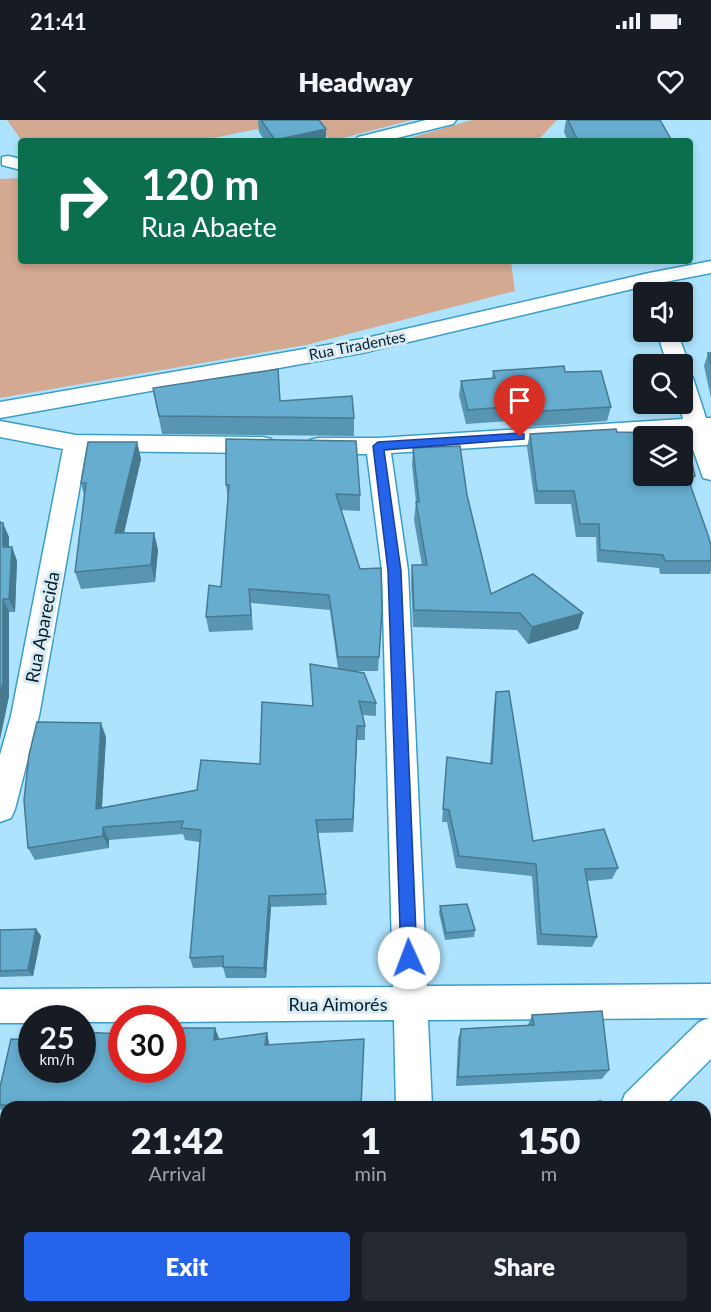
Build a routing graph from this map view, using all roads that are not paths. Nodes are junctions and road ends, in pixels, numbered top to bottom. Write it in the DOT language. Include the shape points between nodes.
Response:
graph roads {
  1 [pos="447,120"];
  2 [pos="376,138"];
  3 [pos="711,267"];
  4 [pos="664,282"];
  5 [pos="633,290"];
  6 [pos="693,401"];
  7 [pos="0,410"];
  8 [pos="705,427"];
  9 [pos="0,429"];
  10 [pos="76,443"];
  11 [pos="378,446"];
  12 [pos="711,472"];
  13 [pos="0,809"];
  14 [pos="711,1001"];
  15 [pos="411,1004"];
  16 [pos="0,1006"];
  17 [pos="711,1034"];
  18 [pos="414,1101"];
  19 [pos="644,1101"];
  1 -- 2 [label="street"];
  3 -- 4 [label="street, Rua Tiradentes"];
  5 -- 7 [label="street, Rua Tiradentes" via="362,346"];
  6 -- 8 [label="street"];
  8 -- 11 [label="street"];
  8 -- 12 [label="street"];
  9 -- 10 [label="street"];
  10 -- 11 [label="street"];
  10 -- 13 [label="street, Rua Aparecida" via="25,716"];
  11 -- 15 [label="street" via="395,571"];
  14 -- 15 [label="street, Rua Aimorés"];
  15 -- 16 [label="street, Rua Aimorés"];
  15 -- 18 [label="street"];
  17 -- 19 [label="street"];
}
